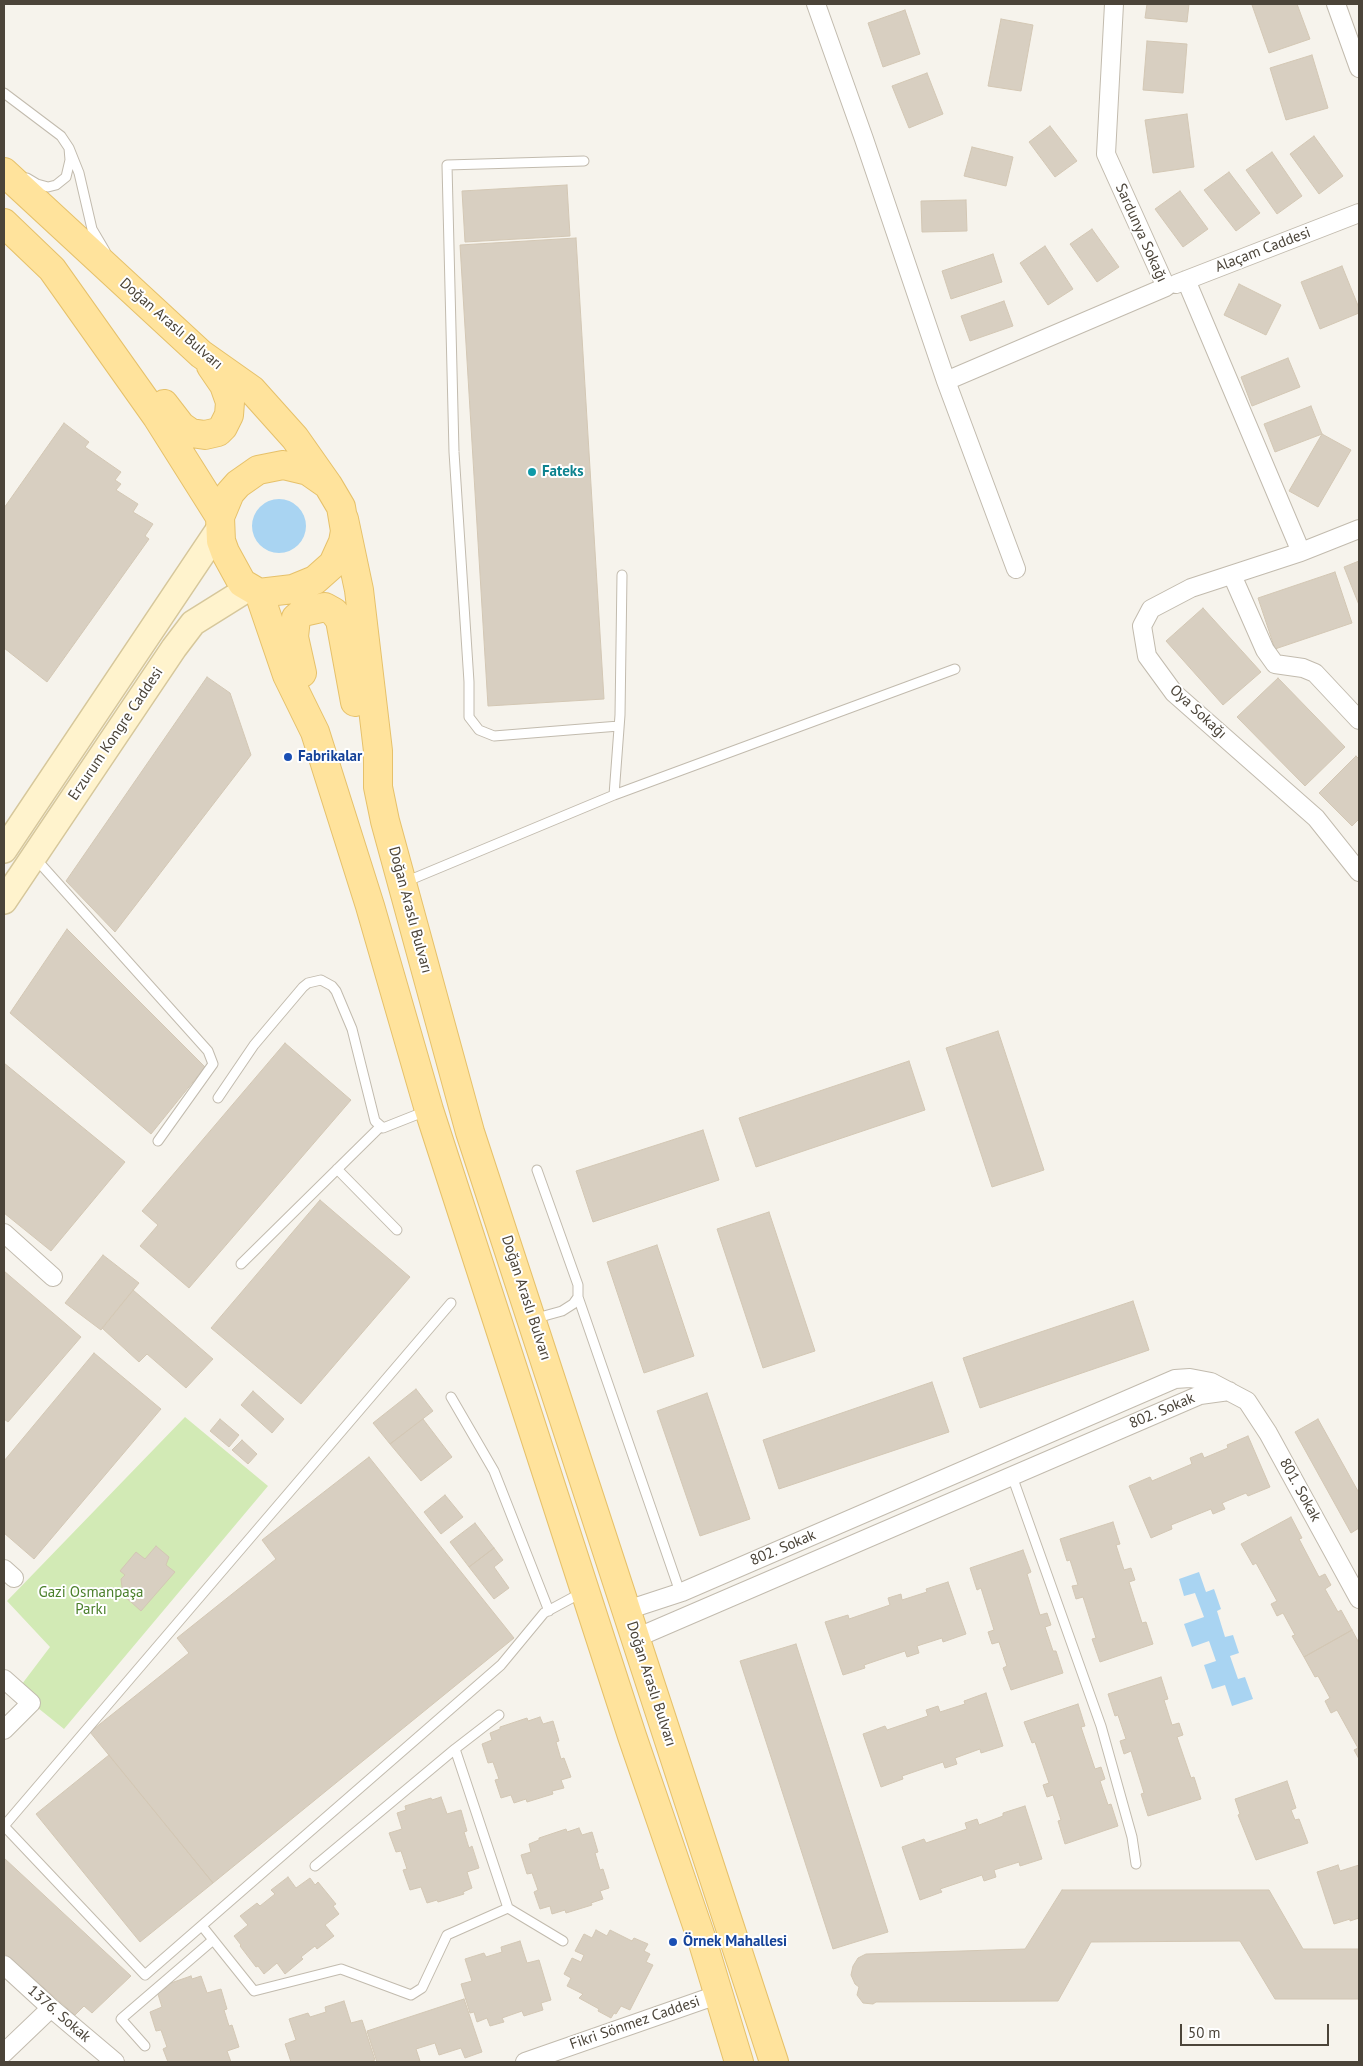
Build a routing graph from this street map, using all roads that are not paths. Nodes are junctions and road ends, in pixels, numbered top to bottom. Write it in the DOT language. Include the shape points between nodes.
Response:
graph roads {
  1 [pos="816,4"];
  2 [pos="1114,4"];
  3 [pos="1336,4"];
  4 [pos="1359,68"];
  5 [pos="4,92"];
  6 [pos="69,148"];
  7 [pos="584,161"];
  8 [pos="4,162"];
  9 [pos="4,172"];
  10 [pos="1359,213"];
  11 [pos="4,223"];
  12 [pos="52,269"];
  13 [pos="1186,280"];
  14 [pos="124,283"];
  15 [pos="1166,287"];
  16 [pos="201,354"];
  17 [pos="946,381"];
  18 [pos="328,485"];
  19 [pos="344,519"];
  20 [pos="220,523"];
  21 [pos="1359,529"];
  22 [pos="1301,552"];
  23 [pos="1016,569"];
  24 [pos="1232,575"];
  25 [pos="622,576"];
  26 [pos="254,590"];
  27 [pos="955,669"];
  28 [pos="1359,720"];
  29 [pos="619,726"];
  30 [pos="315,732"];
  31 [pos="378,787"];
  32 [pos="614,795"];
  33 [pos="4,850"];
  34 [pos="34,856"];
  35 [pos="1359,872"];
  36 [pos="403,883"];
  37 [pos="4,901"];
  38 [pos="218,1098"];
  39 [pos="429,1110"];
  40 [pos="381,1126"];
  41 [pos="158,1141"];
  42 [pos="337,1169"];
  43 [pos="537,1170"];
  44 [pos="397,1230"];
  45 [pos="4,1233"];
  46 [pos="241,1264"];
  47 [pos="53,1277"];
  48 [pos="578,1297"];
  49 [pos="451,1303"];
  50 [pos="533,1320"];
  51 [pos="1229,1391"];
  52 [pos="451,1397"];
  53 [pos="1012,1476"];
  54 [pos="585,1591"];
  55 [pos="680,1592"];
  56 [pos="1359,1598"];
  57 [pos="627,1610"];
  58 [pos="549,1611"];
  59 [pos="636,1638"];
  60 [pos="4,1679"];
  61 [pos="499,1715"];
  62 [pos="4,1730"];
  63 [pos="455,1749"];
  64 [pos="1136,1864"];
  65 [pos="315,1866"];
  66 [pos="508,1908"];
  67 [pos="202,1926"];
  68 [pos="213,1940"];
  69 [pos="563,1941"];
  70 [pos="4,1965"];
  71 [pos="717,1995"];
  72 [pos="51,2008"];
  73 [pos="145,2046"];
  74 [pos="4,2054"];
  75 [pos="115,2062"];
  76 [pos="525,2062"];
  77 [pos="739,2062"];
  78 [pos="774,2062"];
  1 -- 17 [label="street"];
  2 -- 15 [label="street, Sardunya Sokağı" via="1106,154"];
  3 -- 4 [label="street"];
  5 -- 6 [label="lane" via="61,136"];
  6 -- 8 [label="lane" via="66,177 48,187 37,184"];
  6 -- 14 [label="lane" via="79,173 92,228"];
  7 -- 29 [label="lane" via="447,165 454,452 469,717 479,730 494,736"];
  9 -- 14 [label="main road, Doğan Araslı Bulvarı"];
  10 -- 13 [label="street, Alaçam Caddesi"];
  11 -- 12 [label="main road"];
  12 -- 16 [label="main road" via="103,319 181,426 191,433 205,435 218,432 223,427 229,415 230,402 224,385"];
  12 -- 20 [label="main road" via="157,417"];
  13 -- 15 [label="street, Alaçam Caddesi"];
  13 -- 22 [label="street"];
  14 -- 16 [label="main road, Doğan Araslı Bulvarı"];
  15 -- 17 [label="street, Sardunya Sokağı"];
  16 -- 18 [label="main road, Doğan Araslı Bulvarı" via="252,390 295,438"];
  17 -- 23 [label="street"];
  18 -- 19 [label="main road"];
  18 -- 20 [label="main road" via="296,467 283,465 258,470 233,489 224,505"];
  19 -- 26 [label="main road" via="343,542 325,573 305,586 293,589"];
  19 -- 31 [label="main road, Doğan Araslı Bulvarı" via="359,590 378,751"];
  20 -- 26 [label="main road" via="225,552 242,582"];
  20 -- 33 [label="main road, Erzurum Kongre Caddesi"];
  21 -- 22 [label="street, Oya Sokağı"];
  22 -- 24 [label="street, Oya Sokağı"];
  24 -- 28 [label="street" via="1265,650 1275,664 1315,673"];
  24 -- 35 [label="street, Oya Sokağı" via="1191,588 1151,609 1142,626 1147,656 1174,693 1316,818"];
  25 -- 29 [label="lane"];
  26 -- 30 [label="main road" via="287,675"];
  26 -- 34 [label="main road, Erzurum Kongre Caddesi" via="193,623"];
  27 -- 32 [label="lane"];
  29 -- 32 [label="lane"];
  30 -- 31 [label="main road" via="294,627 296,618 303,612 325,607 340,620 366,760"];
  30 -- 39 [label="main road"];
  31 -- 36 [label="main road, Doğan Araslı Bulvarı"];
  32 -- 36 [label="lane"];
  34 -- 37 [label="main road, Erzurum Kongre Caddesi"];
  34 -- 41 [label="lane" via="208,1051 213,1064"];
  36 -- 50 [label="main road, Doğan Araslı Bulvarı" via="470,1132"];
  38 -- 40 [label="lane" via="254,1045 303,987 321,980 332,986 352,1029 375,1121"];
  39 -- 40 [label="lane" via="391,1126"];
  39 -- 54 [label="main road"];
  40 -- 42 [label="lane"];
  42 -- 44 [label="lane"];
  42 -- 46 [label="lane"];
  43 -- 48 [label="lane" via="578,1285"];
  45 -- 47 [label="street"];
  48 -- 50 [label="lane" via="562,1311"];
  48 -- 55 [label="lane"];
  49 -- 67 [label="lane" via="4,1826 145,1976"];
  50 -- 57 [label="main road, Doğan Araslı Bulvarı"];
  51 -- 53 [label="street, 802. Sokak" via="1200,1395"];
  51 -- 55 [label="street, 802. Sokak" via="1211,1382 1175,1379"];
  51 -- 56 [label="street, 801. Sokak" via="1247,1401 1268,1433"];
  52 -- 58 [label="lane" via="494,1471"];
  53 -- 59 [label="street, 802. Sokak"];
  53 -- 64 [label="lane" via="1101,1726 1132,1837"];
  54 -- 58 [label="lane"];
  54 -- 71 [label="main road" via="703,1943"];
  55 -- 57 [label="street, 802. Sokak"];
  57 -- 59 [label="main road, Doğan Araslı Bulvarı"];
  58 -- 67 [label="lane" via="501,1665"];
  59 -- 78 [label="main road, Doğan Araslı Bulvarı"];
  60 -- 62 [label="street" via="31,1703"];
  61 -- 63 [label="lane"];
  63 -- 65 [label="lane"];
  63 -- 66 [label="lane"];
  66 -- 68 [label="lane" via="446,1935 422,1988 411,1995 341,1969 254,1991"];
  66 -- 69 [label="lane"];
  67 -- 68 [label="lane"];
  68 -- 73 [label="lane" via="121,2019"];
  70 -- 72 [label="street, 1376. Sokak"];
  71 -- 76 [label="street, Fikri Sönmez Caddesi"];
  71 -- 77 [label="main road"];
  72 -- 74 [label="street"];
  72 -- 75 [label="street, 1376. Sokak"];
}
